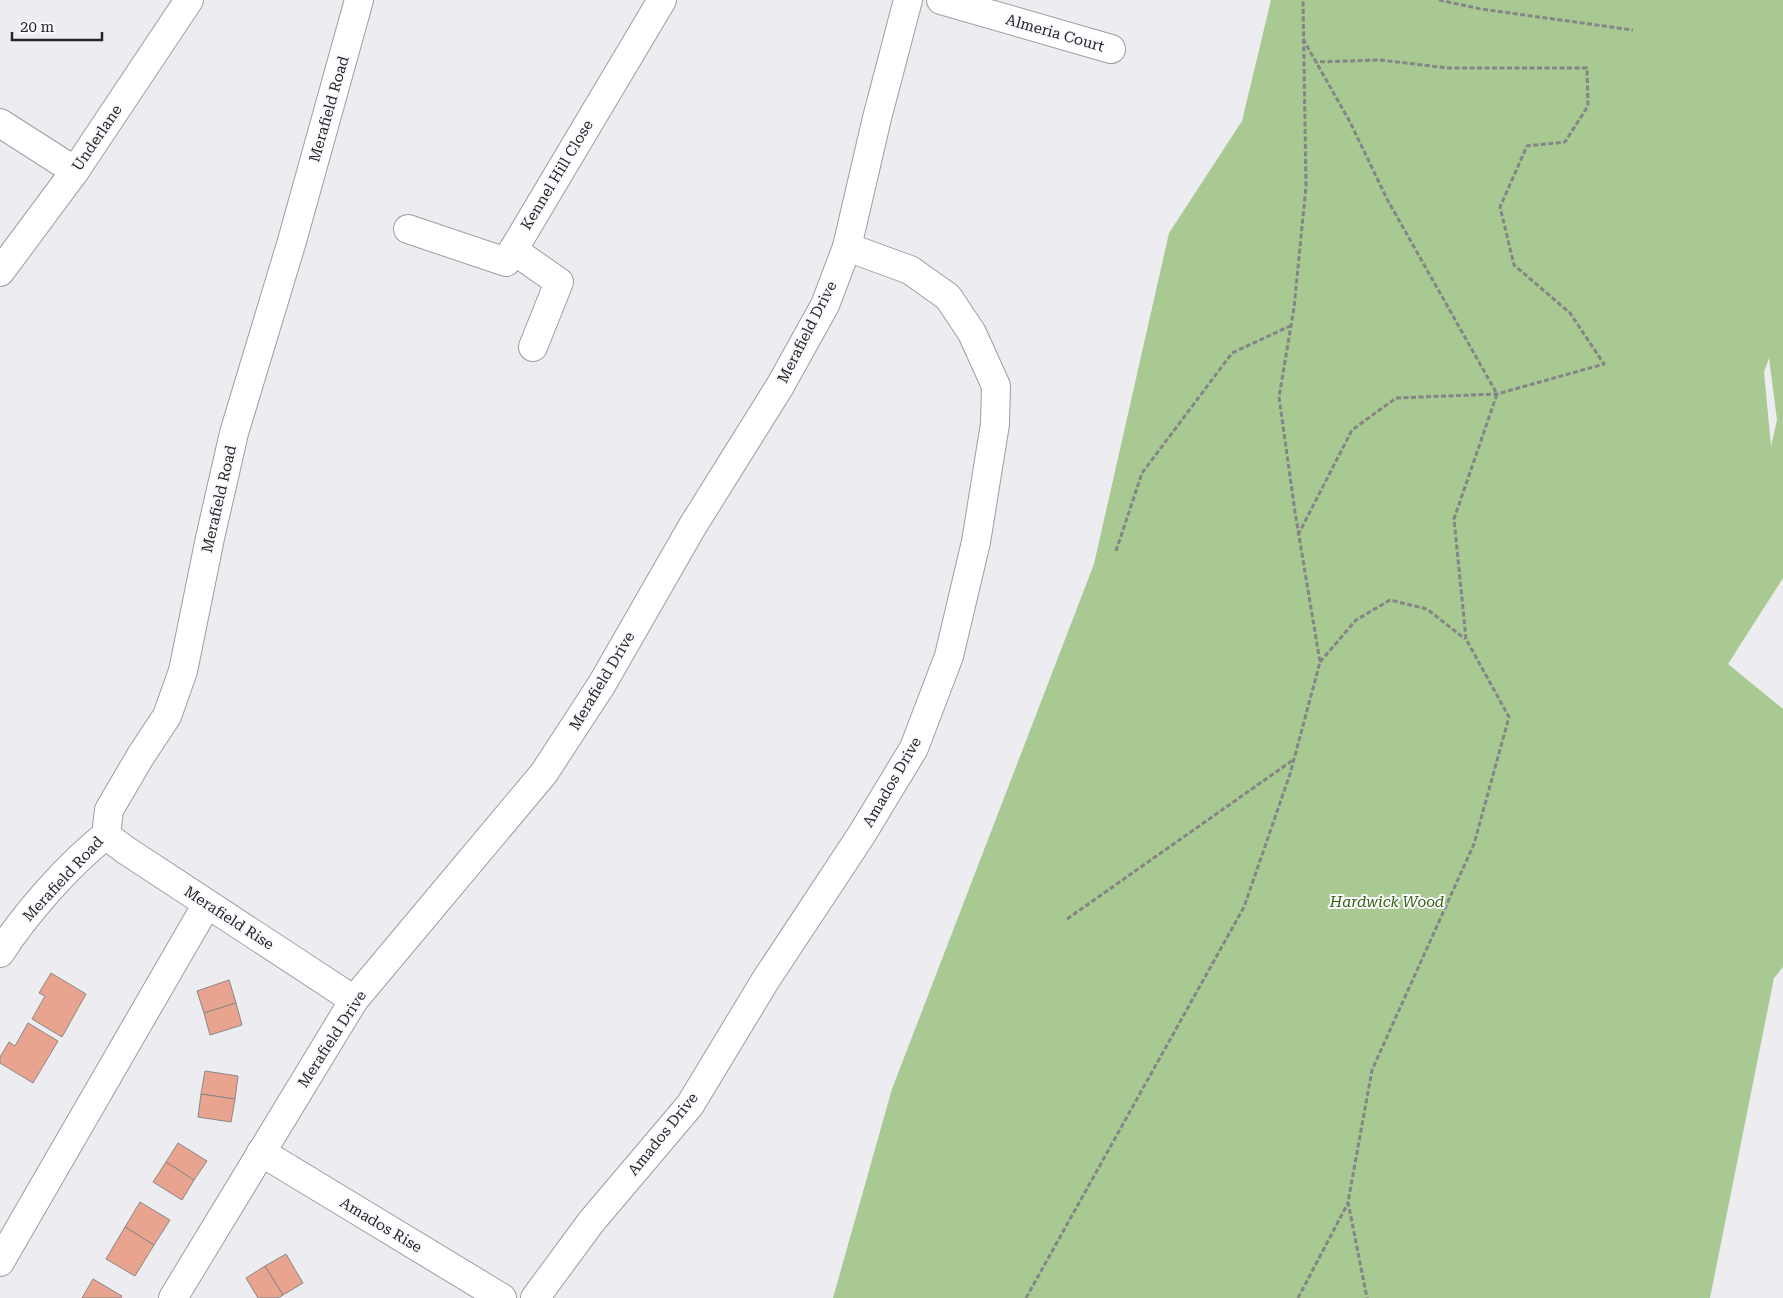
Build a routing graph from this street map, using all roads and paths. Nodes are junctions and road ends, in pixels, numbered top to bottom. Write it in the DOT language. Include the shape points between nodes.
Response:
graph roads {
  1 [pos="188,0"];
  2 [pos="360,0"];
  3 [pos="662,0"];
  4 [pos="908,0"];
  5 [pos="941,0"];
  6 [pos="1303,0"];
  7 [pos="1440,0"];
  8 [pos="1634,30"];
  9 [pos="1302,37"];
  10 [pos="1111,50"];
  11 [pos="1316,62"];
  12 [pos="0,123"];
  13 [pos="75,171"];
  14 [pos="408,228"];
  15 [pos="847,247"];
  16 [pos="513,250"];
  17 [pos="0,272"];
  18 [pos="1291,326"];
  19 [pos="532,347"];
  20 [pos="1497,394"];
  21 [pos="1298,535"];
  22 [pos="1116,551"];
  23 [pos="1466,639"];
  24 [pos="1320,662"];
  25 [pos="1294,759"];
  26 [pos="106,834"];
  27 [pos="207,904"];
  28 [pos="1067,918"];
  29 [pos="0,953"];
  30 [pos="354,1000"];
  31 [pos="261,1152"];
  32 [pos="1348,1202"];
  33 [pos="0,1262"];
  34 [pos="173,1298"];
  35 [pos="502,1298"];
  36 [pos="534,1298"];
  37 [pos="1026,1298"];
  38 [pos="1298,1298"];
  39 [pos="1367,1298"];
  1 -- 13 [label="street, Underlane"];
  2 -- 26 [label="street, Merafield Road" via="234,433 183,671 167,716 109,810"];
  3 -- 16 [label="street, Kennel Hill Close"];
  4 -- 15 [label="street, Merafield Drive"];
  5 -- 10 [label="street, Almeria Court"];
  6 -- 9 [label="path"];
  7 -- 8 [label="path" via="1481,9"];
  9 -- 11 [label="path"];
  9 -- 18 [label="path" via="1306,186"];
  11 -- 20 [label="path" via="1387,198"];
  11 -- 20 [label="path" via="1380,60 1448,68 1587,68 1588,106 1565,142 1527,146 1500,206 1514,266 1570,313 1604,364"];
  12 -- 13 [label="street"];
  13 -- 17 [label="street, Underlane"];
  14 -- 16 [label="street" via="506,262"];
  15 -- 30 [label="street, Merafield Drive" via="825,305 780,386 692,527 602,684 544,773"];
  15 -- 36 [label="street, Amados Drive" via="910,270 948,297 972,332 996,386 995,424 976,542 949,656 914,748 690,1105 591,1222"];
  16 -- 19 [label="street" via="559,282"];
  18 -- 21 [label="path" via="1279,397"];
  18 -- 22 [label="path" via="1232,353 1142,473"];
  20 -- 21 [label="path" via="1396,398 1352,430"];
  20 -- 23 [label="path" via="1454,519"];
  21 -- 24 [label="path"];
  23 -- 24 [label="path" via="1427,609 1390,600 1356,620"];
  23 -- 32 [label="path" via="1509,717 1474,844 1372,1070"];
  24 -- 25 [label="path"];
  25 -- 28 [label="path"];
  25 -- 37 [label="path" via="1244,907"];
  26 -- 27 [label="street, Merafield Rise"];
  26 -- 29 [label="street, Merafield Road" via="86,850 44,897"];
  27 -- 30 [label="street, Merafield Rise"];
  27 -- 33 [label="street"];
  30 -- 31 [label="street, Merafield Drive"];
  31 -- 34 [label="street, Merafield Drive"];
  31 -- 35 [label="street, Amados Rise"];
  32 -- 38 [label="path"];
  32 -- 39 [label="path"];
}
